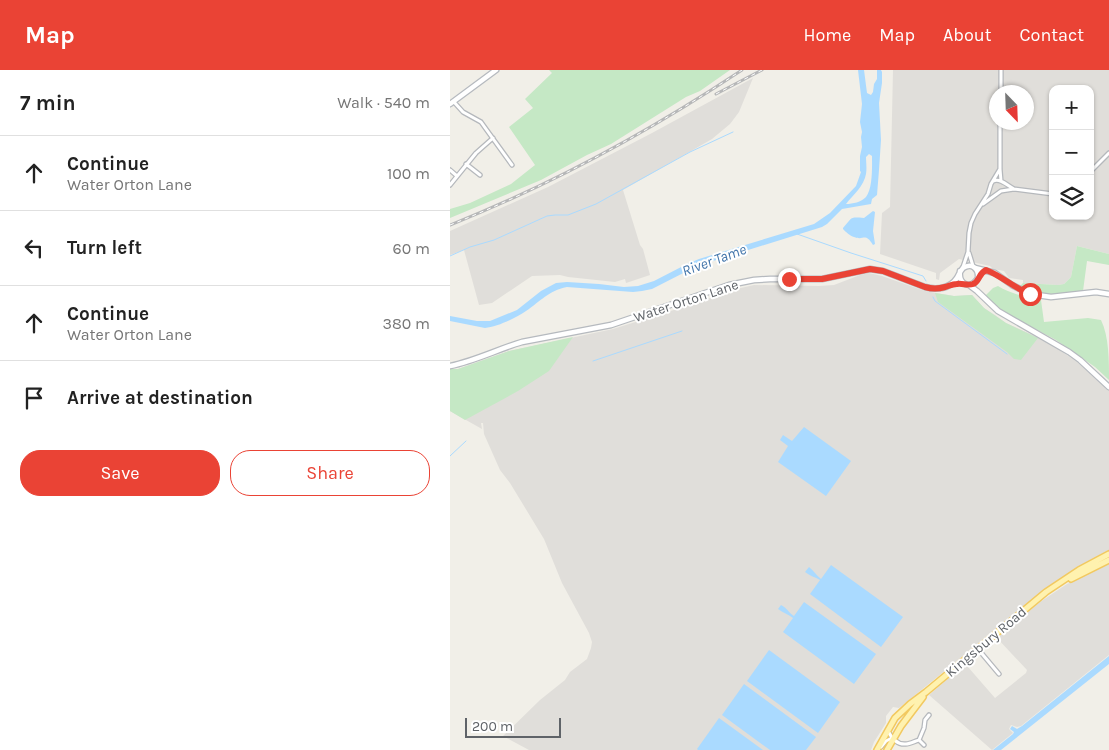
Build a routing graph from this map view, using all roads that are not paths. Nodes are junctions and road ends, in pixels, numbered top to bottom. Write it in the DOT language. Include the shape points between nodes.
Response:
graph roads {
  1 [pos="496,70"];
  2 [pos="1001,70"];
  3 [pos="1001,85"];
  4 [pos="452,103"];
  5 [pos="1000,130"];
  6 [pos="493,138"];
  7 [pos="1109,153"];
  8 [pos="509,161"];
  9 [pos="466,164"];
  10 [pos="505,164"];
  11 [pos="512,165"];
  12 [pos="1094,168"];
  13 [pos="1000,169"];
  14 [pos="450,170"];
  15 [pos="480,175"];
  16 [pos="457,176"];
  17 [pos="992,181"];
  18 [pos="1002,181"];
  19 [pos="450,185"];
  20 [pos="990,186"];
  21 [pos="1014,189"];
  22 [pos="1000,192"];
  23 [pos="1049,193"];
  24 [pos="982,205"];
  25 [pos="968,252"];
  26 [pos="974,267"];
  27 [pos="961,270"];
  28 [pos="986,270"];
  29 [pos="979,277"];
  30 [pos="952,284"];
  31 [pos="967,285"];
  32 [pos="1109,294"];
  33 [pos="982,296"];
  34 [pos="450,366"];
  35 [pos="1109,387"];
  36 [pos="1109,557"];
  37 [pos="1046,592"];
  38 [pos="978,649"];
  39 [pos="999,674"];
  40 [pos="926,692"];
  41 [pos="921,700"];
  42 [pos="929,715"];
  43 [pos="895,718"];
  44 [pos="901,726"];
  45 [pos="888,730"];
  46 [pos="892,739"];
  47 [pos="919,740"];
  48 [pos="924,745"];
  49 [pos="878,750"];
  50 [pos="888,750"];
  1 -- 4 [label="street"];
  2 -- 3 [label="street"];
  4 -- 6 [label="street" via="480,122"];
  5 -- 13 [label="street"];
  6 -- 8 [label="street"];
  6 -- 9 [label="street"];
  7 -- 12 [label="street"];
  8 -- 10 [label="street"];
  8 -- 11 [label="street"];
  9 -- 15 [label="street"];
  9 -- 16 [label="street"];
  13 -- 17 [label="street"];
  13 -- 18 [label="street"];
  14 -- 16 [label="street"];
  16 -- 19 [label="street"];
  17 -- 18 [label="street"];
  17 -- 20 [label="street"];
  18 -- 21 [label="street"];
  18 -- 22 [label="street" via="1004,187"];
  20 -- 22 [label="street" via="993,192"];
  20 -- 24 [label="street"];
  21 -- 22 [label="street"];
  21 -- 23 [label="street"];
  22 -- 24 [label="street"];
  24 -- 25 [label="street" via="971,223"];
  25 -- 26 [label="street"];
  25 -- 27 [label="street"];
  26 -- 27 [label="street"];
  26 -- 28 [label="street"];
  26 -- 29 [label="street"];
  27 -- 30 [label="street"];
  27 -- 31 [label="street" via="960,280"];
  28 -- 29 [label="street"];
  28 -- 32 [label="street" via="1030,294 1051,297"];
  29 -- 31 [label="street" via="974,284"];
  29 -- 33 [label="street"];
  30 -- 31 [label="street, Water Orton Lane"];
  30 -- 34 [label="street, Water Orton Lane" via="931,289 870,269 822,279 754,280 729,285 611,325 515,344"];
  31 -- 33 [label="street"];
  33 -- 35 [label="street" via="998,311 1080,360"];
  36 -- 37 [label="main road, Kingsbury Road"];
  36 -- 37 [label="main road, Kingsbury Road" via="1079,570"];
  37 -- 38 [label="main road, Kingsbury Road"];
  38 -- 39 [label="street"];
  38 -- 40 [label="main road, Kingsbury Road"];
  40 -- 41 [label="main road, Kingsbury Road"];
  40 -- 43 [label="main road, Kingsbury Road"];
  41 -- 43 [label="main road" via="904,718"];
  41 -- 44 [label="main road, Kingsbury Road"];
  42 -- 47 [label="street"];
  43 -- 44 [label="main road"];
  43 -- 45 [label="main road, Kingsbury Road"];
  44 -- 46 [label="main road, Kingsbury Road"];
  45 -- 46 [label="street"];
  45 -- 49 [label="main road, Kingsbury Road"];
  46 -- 47 [label="street" via="902,744"];
  46 -- 49 [label="street"];
  46 -- 50 [label="main road, Kingsbury Road"];
  47 -- 48 [label="street"];
}
